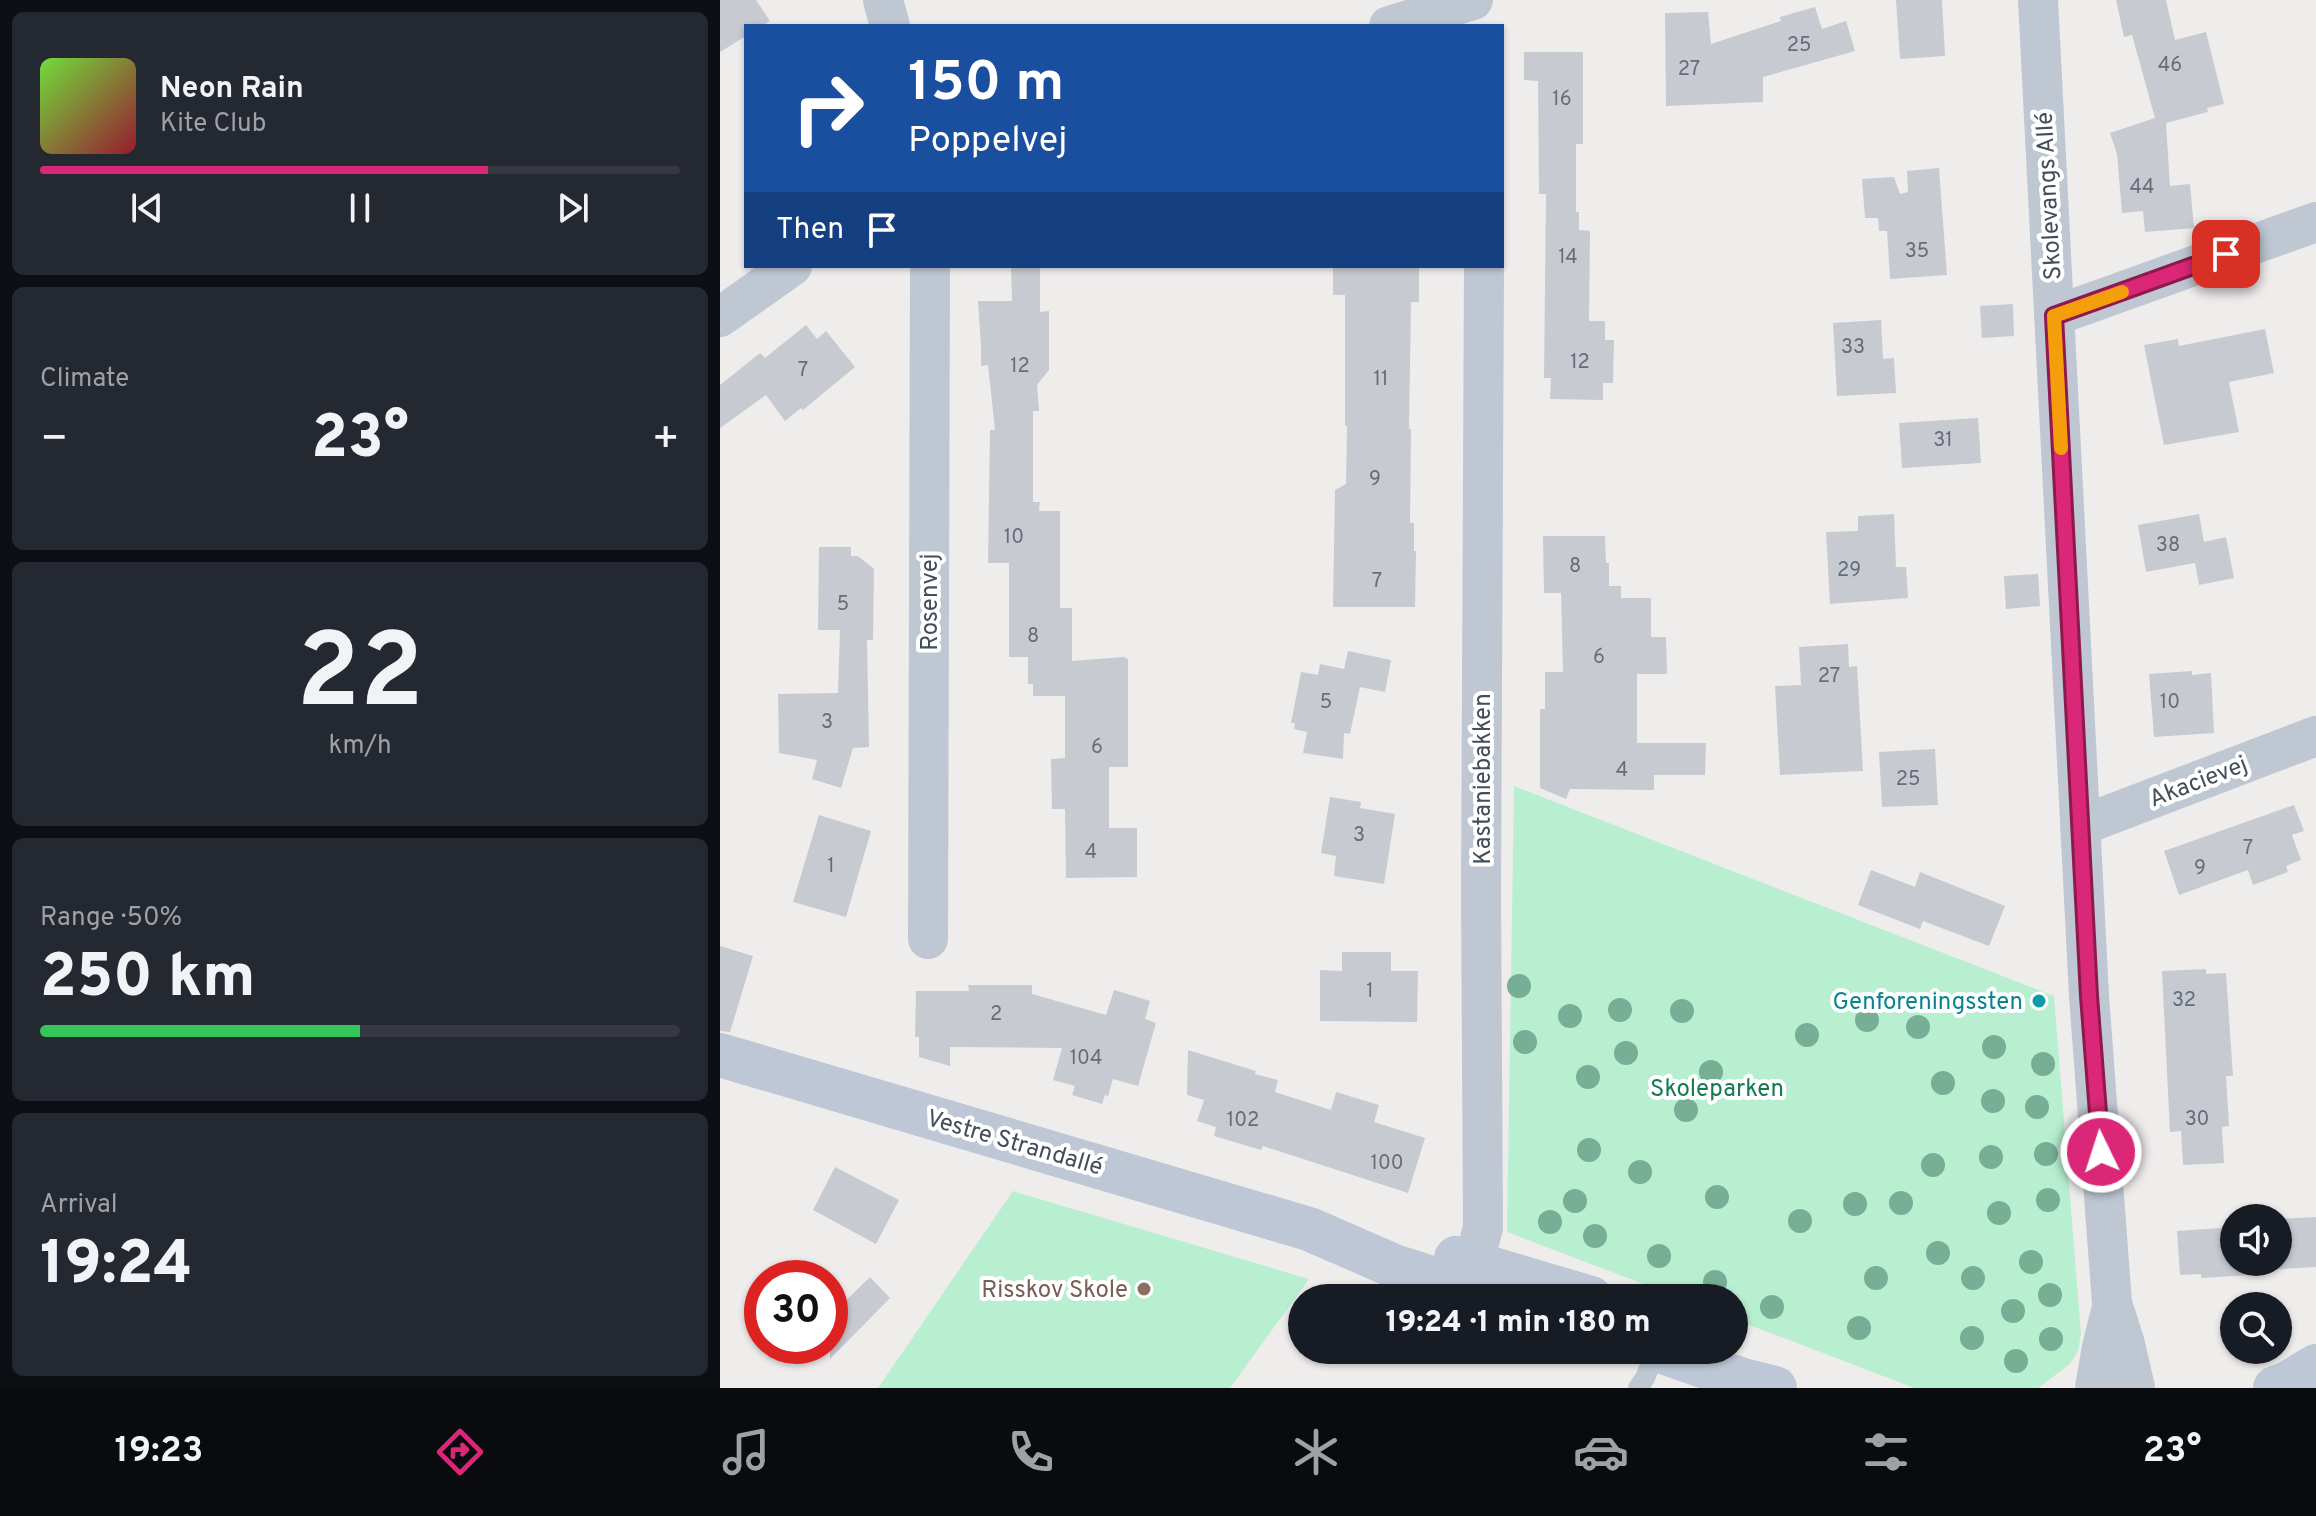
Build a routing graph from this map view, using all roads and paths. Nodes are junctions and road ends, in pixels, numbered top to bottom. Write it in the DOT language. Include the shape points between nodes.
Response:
graph roads {
  1 [pos="883,0"];
  2 [pos="1473,0"];
  3 [pos="1483,0"];
  4 [pos="2038,0"];
  5 [pos="889,24"];
  6 [pos="1395,24"];
  7 [pos="1483,24"];
  8 [pos="2316,222"];
  9 [pos="789,268"];
  10 [pos="930,268"];
  11 [pos="1484,268"];
  12 [pos="2054,316"];
  13 [pos="720,317"];
  14 [pos="2316,736"];
  15 [pos="2080,826"];
  16 [pos="928,939"];
  17 [pos="720,1055"];
  18 [pos="1478,1283"];
  19 [pos="2112,1303"];
  20 [pos="1748,1356"];
  21 [pos="1650,1364"];
  22 [pos="1697,1364"];
  23 [pos="1638,1388"];
  24 [pos="1775,1388"];
  25 [pos="1810,1388"];
  26 [pos="2095,1388"];
  27 [pos="2135,1388"];
  1 -- 5 [label="street"];
  2 -- 6 [label="street"];
  3 -- 7 [label="street"];
  4 -- 12 [label="street, Skolevangs Allé"];
  8 -- 12 [label="street"];
  9 -- 13 [label="street"];
  10 -- 16 [label="street, Rosenvej"];
  11 -- 18 [label="street, Kastaniebakken" via="1483,1228"];
  12 -- 15 [label="street, Skolevangs Allé"];
  14 -- 15 [label="street, Akacievej"];
  15 -- 19 [label="street, Skolevangs Allé"];
  17 -- 18 [label="street, Vestre Strandallé" via="1309,1229 1394,1266"];
  19 -- 26 [label="street, Skolevangs Allé"];
  19 -- 27 [label="street, Skolevangs Allé"];
  20 -- 25 [label="street"];
  21 -- 23 [label="lane"];
  22 -- 24 [label="street"];
}
